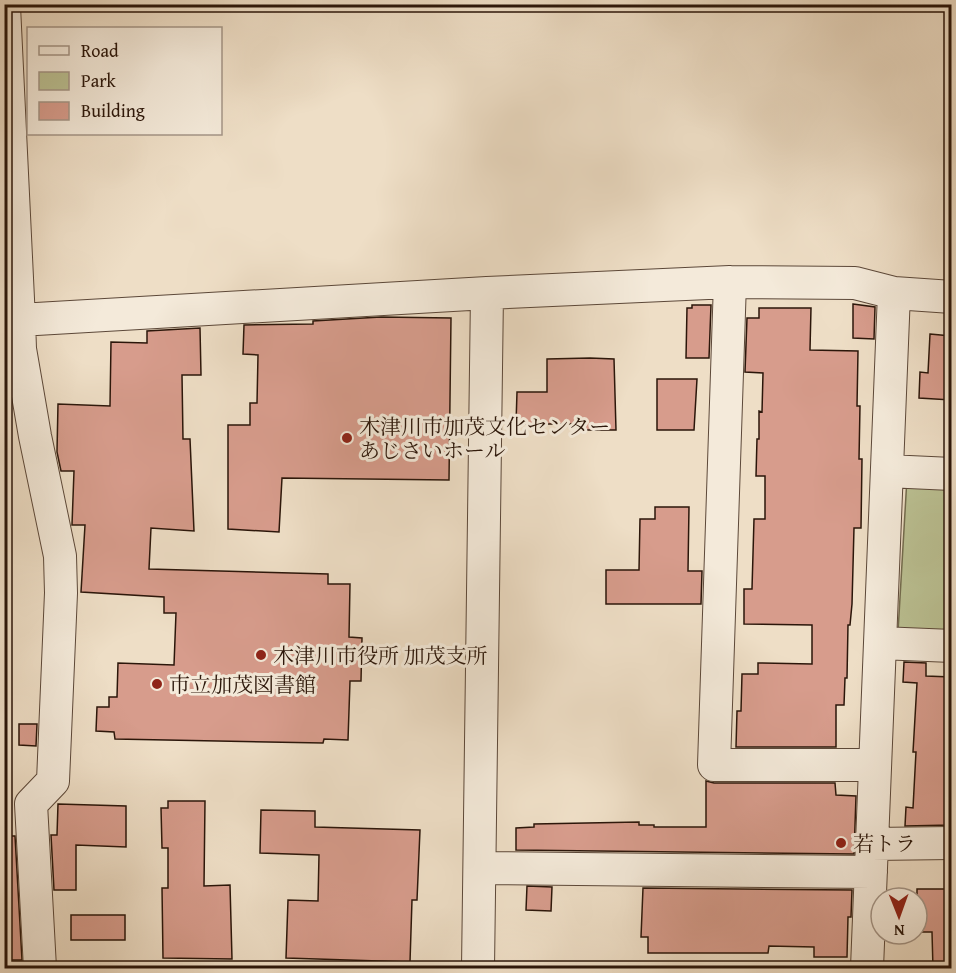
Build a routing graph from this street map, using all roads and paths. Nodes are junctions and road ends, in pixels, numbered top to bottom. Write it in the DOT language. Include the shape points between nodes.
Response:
graph roads {
  1 [pos="4,6"];
  2 [pos="730,282"];
  3 [pos="487,293"];
  4 [pos="894,293"];
  5 [pos="951,297"];
  6 [pos="12,320"];
  7 [pos="887,471"];
  8 [pos="951,474"];
  9 [pos="880,643"];
  10 [pos="951,645"];
  11 [pos="875,765"];
  12 [pos="18,805"];
  13 [pos="951,843"];
  14 [pos="871,858"];
  15 [pos="480,868"];
  16 [pos="40,969"];
  17 [pos="478,969"];
  18 [pos="867,969"];
  1 -- 6 [label="street"];
  2 -- 3 [label="street"];
  2 -- 4 [label="street" via="855,283"];
  2 -- 11 [label="street" via="714,765"];
  3 -- 6 [label="street"];
  3 -- 15 [label="street"];
  4 -- 5 [label="street"];
  4 -- 7 [label="street"];
  6 -- 12 [label="street" via="60,556 61,584 53,781"];
  7 -- 8 [label="street"];
  7 -- 9 [label="street"];
  9 -- 10 [label="street"];
  9 -- 11 [label="street"];
  11 -- 14 [label="street"];
  12 -- 16 [label="street"];
  13 -- 14 [label="street"];
  14 -- 15 [label="street"];
  14 -- 18 [label="street"];
  15 -- 17 [label="street"];
}
